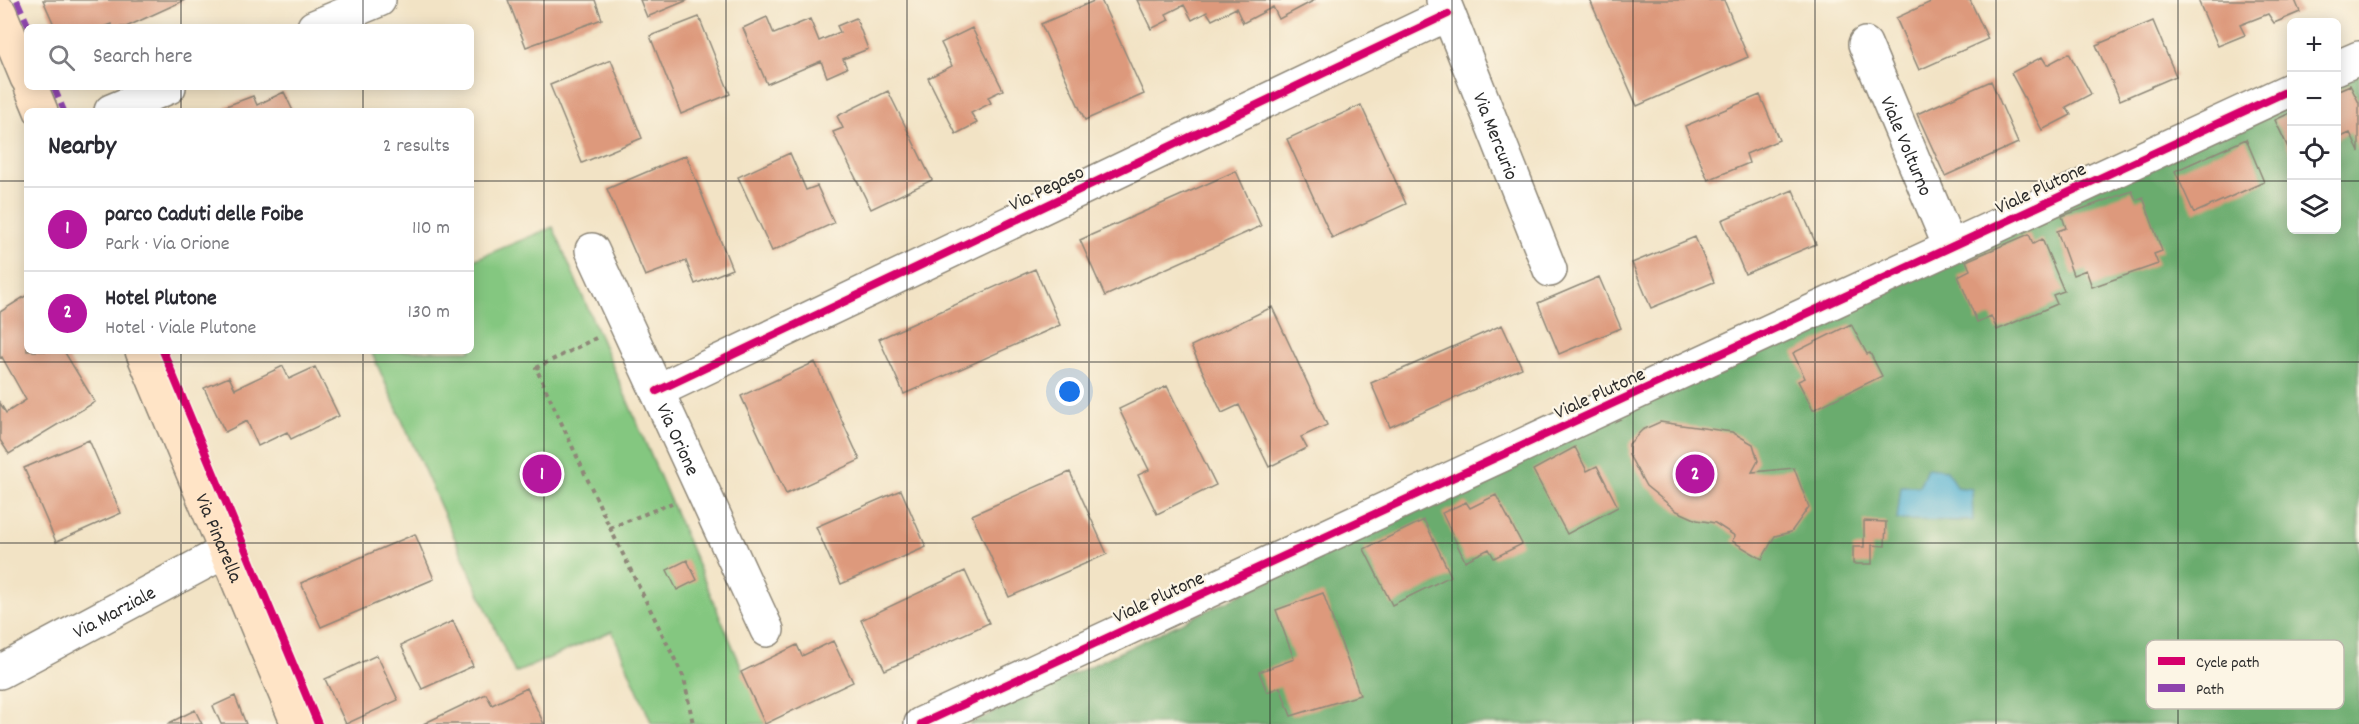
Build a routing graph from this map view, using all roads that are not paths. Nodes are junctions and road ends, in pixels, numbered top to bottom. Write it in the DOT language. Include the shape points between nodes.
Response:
graph roads {
  1 [pos="379,0"];
  2 [pos="1445,7"];
  3 [pos="0,13"];
  4 [pos="321,24"];
  5 [pos="1865,44"];
  6 [pos="2359,58"];
  7 [pos="2341,66"];
  8 [pos="24,71"];
  9 [pos="32,90"];
  10 [pos="162,90"];
  11 [pos="2287,91"];
  12 [pos="39,108"];
  13 [pos="118,108"];
  14 [pos="1950,248"];
  15 [pos="592,250"];
  16 [pos="1550,270"];
  17 [pos="143,354"];
  18 [pos="657,391"];
  19 [pos="226,551"];
  20 [pos="767,630"];
  21 [pos="0,672"];
  22 [pos="298,724"];
  23 [pos="921,724"];
  1 -- 4 [label="street"];
  2 -- 16 [label="street, Via Mercurio"];
  2 -- 18 [label="street, Via Pegaso"];
  3 -- 8 [label="street"];
  5 -- 14 [label="street, Viale Volturno"];
  6 -- 7 [label="street"];
  9 -- 12 [label="street"];
  10 -- 13 [label="street"];
  11 -- 14 [label="street, Viale Plutone"];
  14 -- 23 [label="street, Viale Plutone"];
  15 -- 18 [label="street, Via Orione"];
  17 -- 19 [label="street, Via Pinarella"];
  18 -- 20 [label="street, Via Orione"];
  19 -- 21 [label="street, Via Marziale"];
  19 -- 22 [label="street, Via Pinarella"];
}
